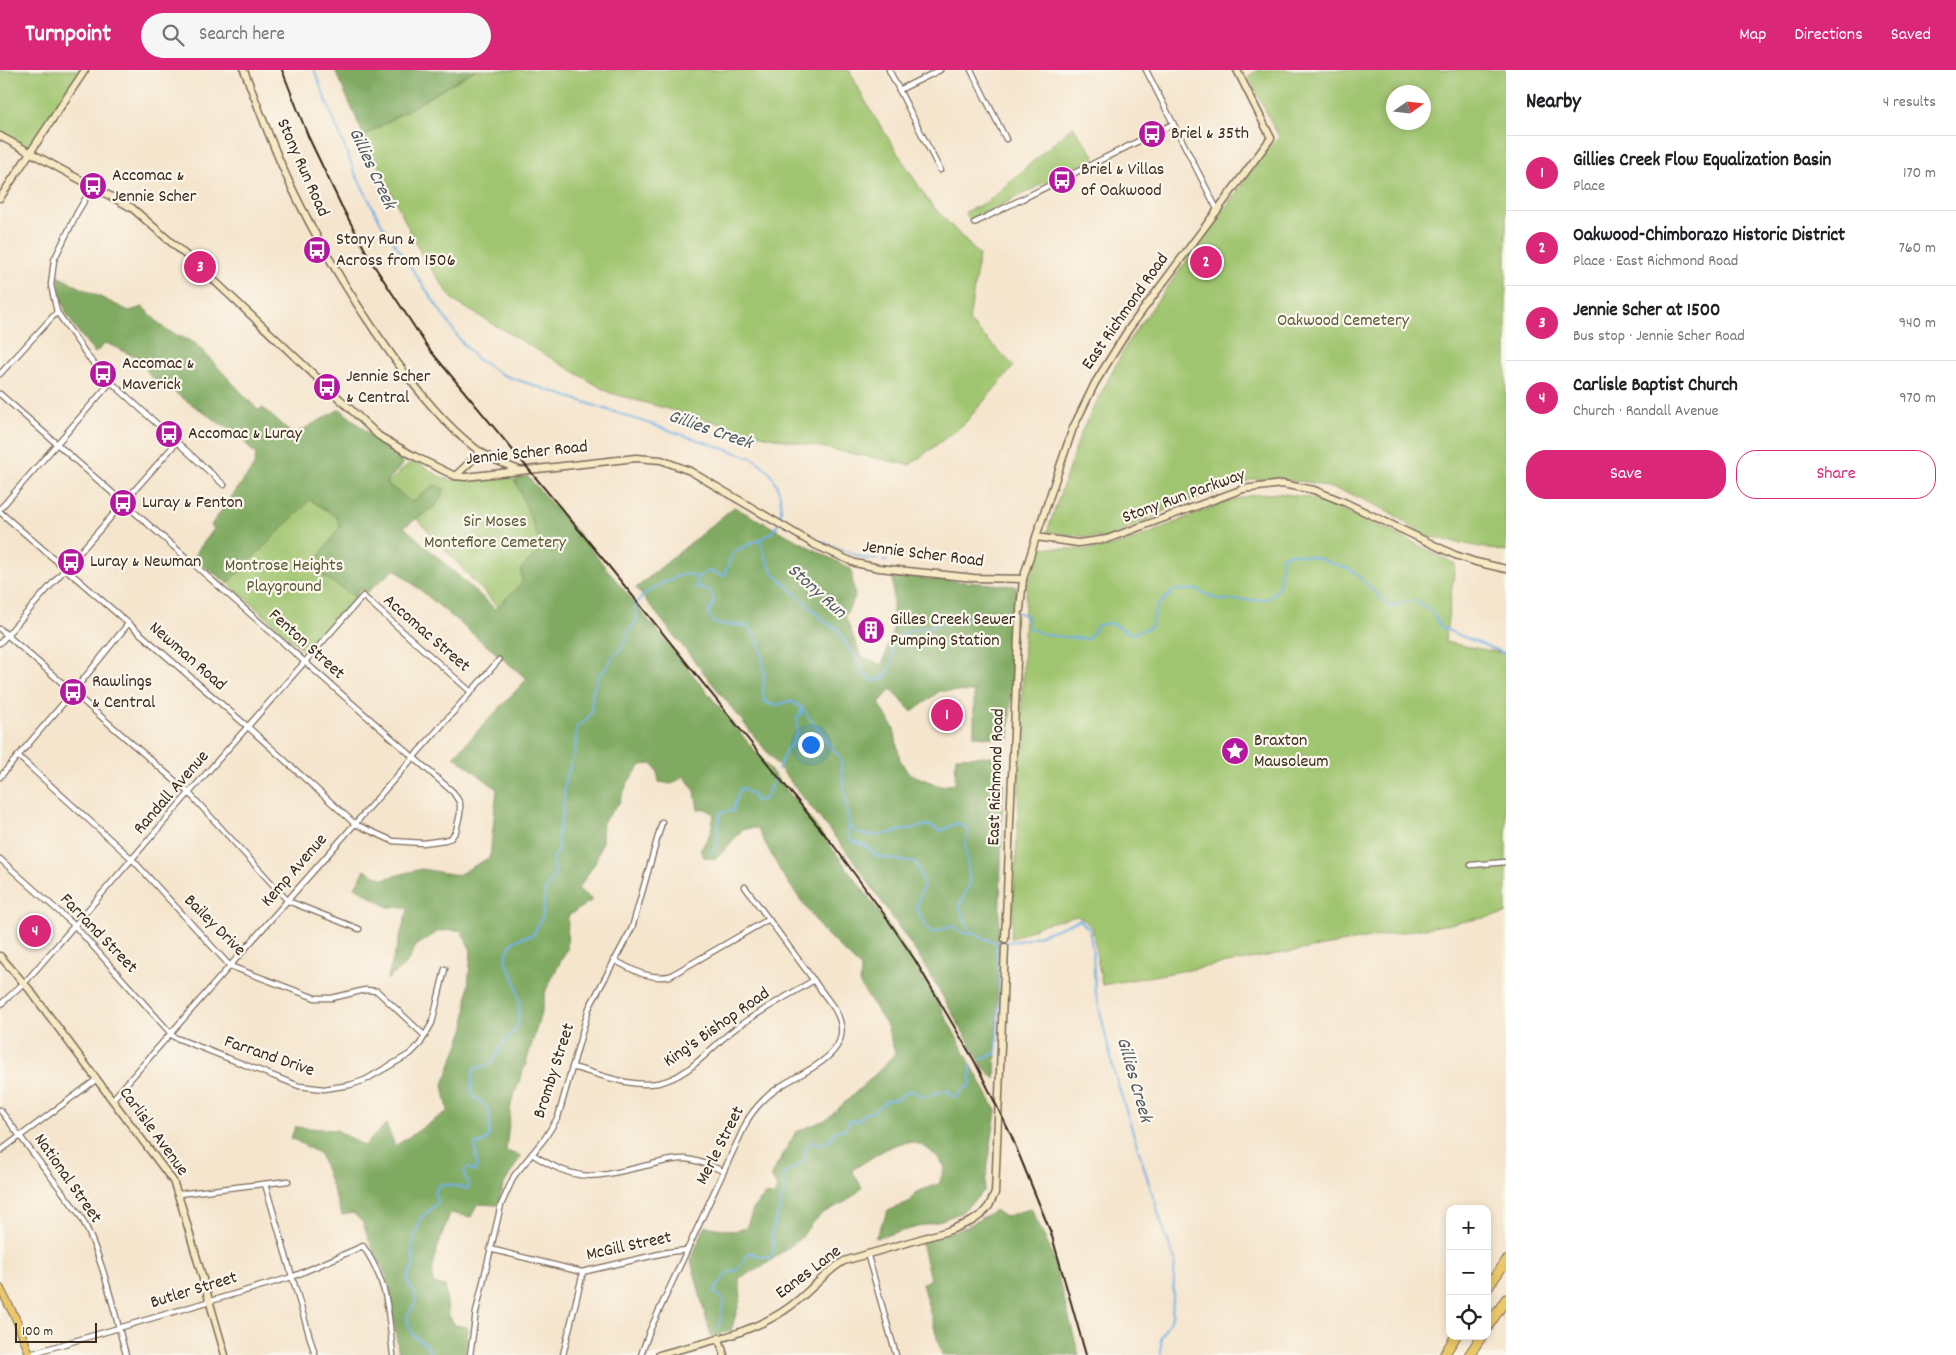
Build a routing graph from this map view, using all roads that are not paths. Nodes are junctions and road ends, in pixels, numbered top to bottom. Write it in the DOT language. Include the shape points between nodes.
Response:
graph roads {
  1 [pos="85,70"];
  2 [pos="244,70"];
  3 [pos="889,70"];
  4 [pos="940,70"];
  5 [pos="971,70"];
  6 [pos="1146,70"];
  7 [pos="1237,70"];
  8 [pos="899,90"];
  9 [pos="1173,124"];
  10 [pos="0,136"];
  11 [pos="1006,139"];
  12 [pos="31,151"];
  13 [pos="940,170"];
  14 [pos="93,186"];
  15 [pos="0,198"];
  16 [pos="1218,211"];
  17 [pos="974,223"];
  18 [pos="57,312"];
  19 [pos="0,374"];
  20 [pos="111,382"];
  21 [pos="0,394"];
  22 [pos="177,442"];
  23 [pos="57,444"];
  24 [pos="481,452"];
  25 [pos="519,470"];
  26 [pos="455,476"];
  27 [pos="224,485"];
  28 [pos="123,503"];
  29 [pos="0,510"];
  30 [pos="1036,537"];
  31 [pos="66,568"];
  32 [pos="1506,569"];
  33 [pos="1023,579"];
  34 [pos="363,596"];
  35 [pos="128,624"];
  36 [pos="0,629"];
  37 [pos="7,635"];
  38 [pos="0,643"];
  39 [pos="499,660"];
  40 [pos="305,661"];
  41 [pos="73,692"];
  42 [pos="471,692"];
  43 [pos="248,727"];
  44 [pos="18,756"];
  45 [pos="413,758"];
  46 [pos="0,777"];
  47 [pos="189,793"];
  48 [pos="662,822"];
  49 [pos="355,824"];
  50 [pos="448,839"];
  51 [pos="0,859"];
  52 [pos="132,859"];
  53 [pos="1506,862"];
  54 [pos="1471,865"];
  55 [pos="745,887"];
  56 [pos="288,901"];
  57 [pos="769,919"];
  58 [pos="74,925"];
  59 [pos="359,929"];
  60 [pos="1005,939"];
  61 [pos="1005,947"];
  62 [pos="0,956"];
  63 [pos="614,960"];
  64 [pos="230,966"];
  65 [pos="445,969"];
  66 [pos="814,980"];
  67 [pos="24,983"];
  68 [pos="0,1006"];
  69 [pos="171,1033"];
  70 [pos="425,1036"];
  71 [pos="572,1067"];
  72 [pos="97,1080"];
  73 [pos="112,1100"];
  74 [pos="0,1110"];
  75 [pos="20,1136"];
  76 [pos="0,1151"];
  77 [pos="532,1154"];
  78 [pos="723,1171"];
  79 [pos="288,1181"];
  80 [pos="265,1184"];
  81 [pos="178,1194"];
  82 [pos="490,1250"];
  83 [pos="687,1250"];
  84 [pos="867,1253"];
  85 [pos="1506,1261"];
  86 [pos="584,1272"];
  87 [pos="292,1277"];
  88 [pos="1491,1283"];
  89 [pos="0,1288"];
  90 [pos="1506,1299"];
  91 [pos="209,1301"];
  92 [pos="1491,1322"];
  93 [pos="119,1328"];
  94 [pos="719,1338"];
  95 [pos="1453,1340"];
  96 [pos="1479,1340"];
  97 [pos="30,1355"];
  98 [pos="126,1355"];
  99 [pos="225,1355"];
  100 [pos="315,1355"];
  101 [pos="393,1355"];
  102 [pos="470,1355"];
  103 [pos="562,1355"];
  104 [pos="641,1355"];
  105 [pos="659,1355"];
  106 [pos="724,1355"];
  107 [pos="896,1355"];
  108 [pos="1444,1355"];
  109 [pos="1470,1355"];
  1 -- 12 [label="street"];
  2 -- 24 [label="street, Stony Run Road" via="290,185 356,303 428,401 454,430"];
  3 -- 8 [label="street"];
  4 -- 8 [label="street"];
  5 -- 11 [label="street"];
  6 -- 9 [label="street"];
  7 -- 16 [label="street, East Richmond Road" via="1271,138"];
  8 -- 13 [label="street"];
  9 -- 16 [label="street"];
  9 -- 17 [label="street"];
  10 -- 12 [label="street, Jennie Scher Road"];
  12 -- 14 [label="street, Jennie Scher Road"];
  12 -- 15 [label="street"];
  14 -- 18 [label="street" via="54,260 51,284"];
  14 -- 26 [label="street, Jennie Scher Road" via="132,208 153,226 380,436"];
  16 -- 30 [label="street, East Richmond Road" via="1128,330 1095,383 1074,428"];
  18 -- 19 [label="street"];
  18 -- 20 [label="street" via="89,358"];
  20 -- 22 [label="street"];
  20 -- 23 [label="street"];
  21 -- 23 [label="street, Fenton Street"];
  22 -- 27 [label="street"];
  22 -- 28 [label="street"];
  23 -- 28 [label="street, Fenton Street"];
  23 -- 29 [label="street"];
  24 -- 25 [label="street, Stony Run Road"];
  24 -- 26 [label="street"];
  25 -- 26 [label="street, Jennie Scher Road"];
  25 -- 33 [label="street, Jennie Scher Road" via="627,458 661,460 690,471 830,553 867,566 974,578"];
  28 -- 31 [label="street"];
  28 -- 40 [label="street, Fenton Street"];
  29 -- 31 [label="street, Newman Road"];
  30 -- 32 [label="street, Stony Run Parkway" via="1078,543 1107,539 1242,489 1282,484 1314,490 1455,555"];
  30 -- 33 [label="street, East Richmond Road"];
  31 -- 35 [label="street, Newman Road"];
  31 -- 37 [label="street"];
  33 -- 60 [label="street, East Richmond Road"];
  34 -- 40 [label="street, Randall Avenue"];
  34 -- 42 [label="street, Accomac Street"];
  35 -- 41 [label="street"];
  35 -- 43 [label="street, Newman Road"];
  36 -- 37 [label="street"];
  37 -- 38 [label="street"];
  37 -- 41 [label="street"];
  39 -- 42 [label="street, Kemp Avenue"];
  40 -- 43 [label="street, Randall Avenue"];
  40 -- 45 [label="street, Fenton Street"];
  41 -- 44 [label="street"];
  41 -- 47 [label="street"];
  42 -- 45 [label="street, Kemp Avenue"];
  43 -- 47 [label="street, Randall Avenue"];
  43 -- 49 [label="street, Newman Road"];
  44 -- 46 [label="street"];
  44 -- 52 [label="street, Bailey Drive"];
  45 -- 49 [label="street, Kemp Avenue"];
  45 -- 50 [label="street, Fenton Street" via="457,798 460,807 458,825 454,835"];
  47 -- 52 [label="street, Randall Avenue"];
  47 -- 56 [label="street"];
  48 -- 63 [label="street, Bromby Street" via="634,921"];
  49 -- 50 [label="street, Newman Road" via="393,841 423,843"];
  49 -- 56 [label="street, Kemp Avenue"];
  51 -- 58 [label="street, Farrand Street"];
  52 -- 58 [label="street, Randall Avenue"];
  52 -- 64 [label="street, Bailey Drive"];
  53 -- 54 [label="street"];
  55 -- 57 [label="street, Merle Street"];
  56 -- 59 [label="street"];
  56 -- 64 [label="street, Kemp Avenue"];
  57 -- 63 [label="street" via="670,976 646,976"];
  57 -- 66 [label="street, Merle Street"];
  58 -- 67 [label="street, Randall Avenue"];
  58 -- 69 [label="street, Farrand Street"];
  61 -- 84 [label="street, Eanes Lane" via="995,1193 989,1206 972,1221 948,1231"];
  62 -- 67 [label="street, Carlisle Avenue"];
  63 -- 71 [label="street, Bromby Street" via="589,1008"];
  64 -- 69 [label="street, Kemp Avenue"];
  64 -- 70 [label="street, Bailey Drive" via="315,998 376,991"];
  65 -- 70 [label="street, Farrand Drive" via="432,1023"];
  66 -- 71 [label="street, King's Bishop Road" via="754,1015 684,1072 666,1081 630,1082"];
  66 -- 78 [label="street, Merle Street" via="839,1016 841,1032 838,1044 825,1060 780,1086 759,1104 744,1125"];
  67 -- 68 [label="street, Randall Avenue"];
  67 -- 72 [label="street, Carlisle Avenue"];
  69 -- 70 [label="street, Farrand Drive" via="190,1044 288,1082 318,1088 365,1080 410,1054"];
  69 -- 73 [label="street, Kemp Avenue"];
  71 -- 77 [label="street, Bromby Street" via="555,1122"];
  72 -- 73 [label="street, Carlisle Avenue"];
  72 -- 75 [label="street"];
  73 -- 81 [label="street, Carlisle Avenue" via="167,1173"];
  74 -- 75 [label="street, National Street"];
  75 -- 76 [label="street"];
  75 -- 93 [label="street, National Street" via="86,1226"];
  77 -- 78 [label="street" via="558,1170 580,1176 601,1176 679,1159 694,1160"];
  77 -- 82 [label="street, Bromby Street" via="511,1183 501,1205"];
  78 -- 83 [label="street, Merle Street"];
  79 -- 80 [label="street"];
  80 -- 81 [label="street"];
  80 -- 87 [label="street"];
  81 -- 91 [label="street, Carlisle Avenue"];
  82 -- 86 [label="street, McGill Street"];
  82 -- 102 [label="street, Bromby Street"];
  83 -- 86 [label="street, McGill Street"];
  83 -- 104 [label="street, Merle Street"];
  84 -- 94 [label="street, Eanes Lane" via="841,1263 804,1297 778,1315"];
  84 -- 107 [label="street"];
  85 -- 88 [label="highway"];
  86 -- 103 [label="street"];
  87 -- 91 [label="street, Butler Street"];
  87 -- 100 [label="street"];
  87 -- 101 [label="street, Butler Street" via="363,1246 378,1269 385,1291"];
  89 -- 97 [label="main road"];
  90 -- 92 [label="highway"];
  91 -- 93 [label="street, Butler Street"];
  91 -- 99 [label="street, Carlisle Avenue"];
  93 -- 97 [label="street, Butler Street"];
  93 -- 98 [label="street, National Street"];
  94 -- 105 [label="street, Eanes Lane"];
  94 -- 106 [label="street"];
  95 -- 108 [label="highway"];
  96 -- 109 [label="highway"];
}
